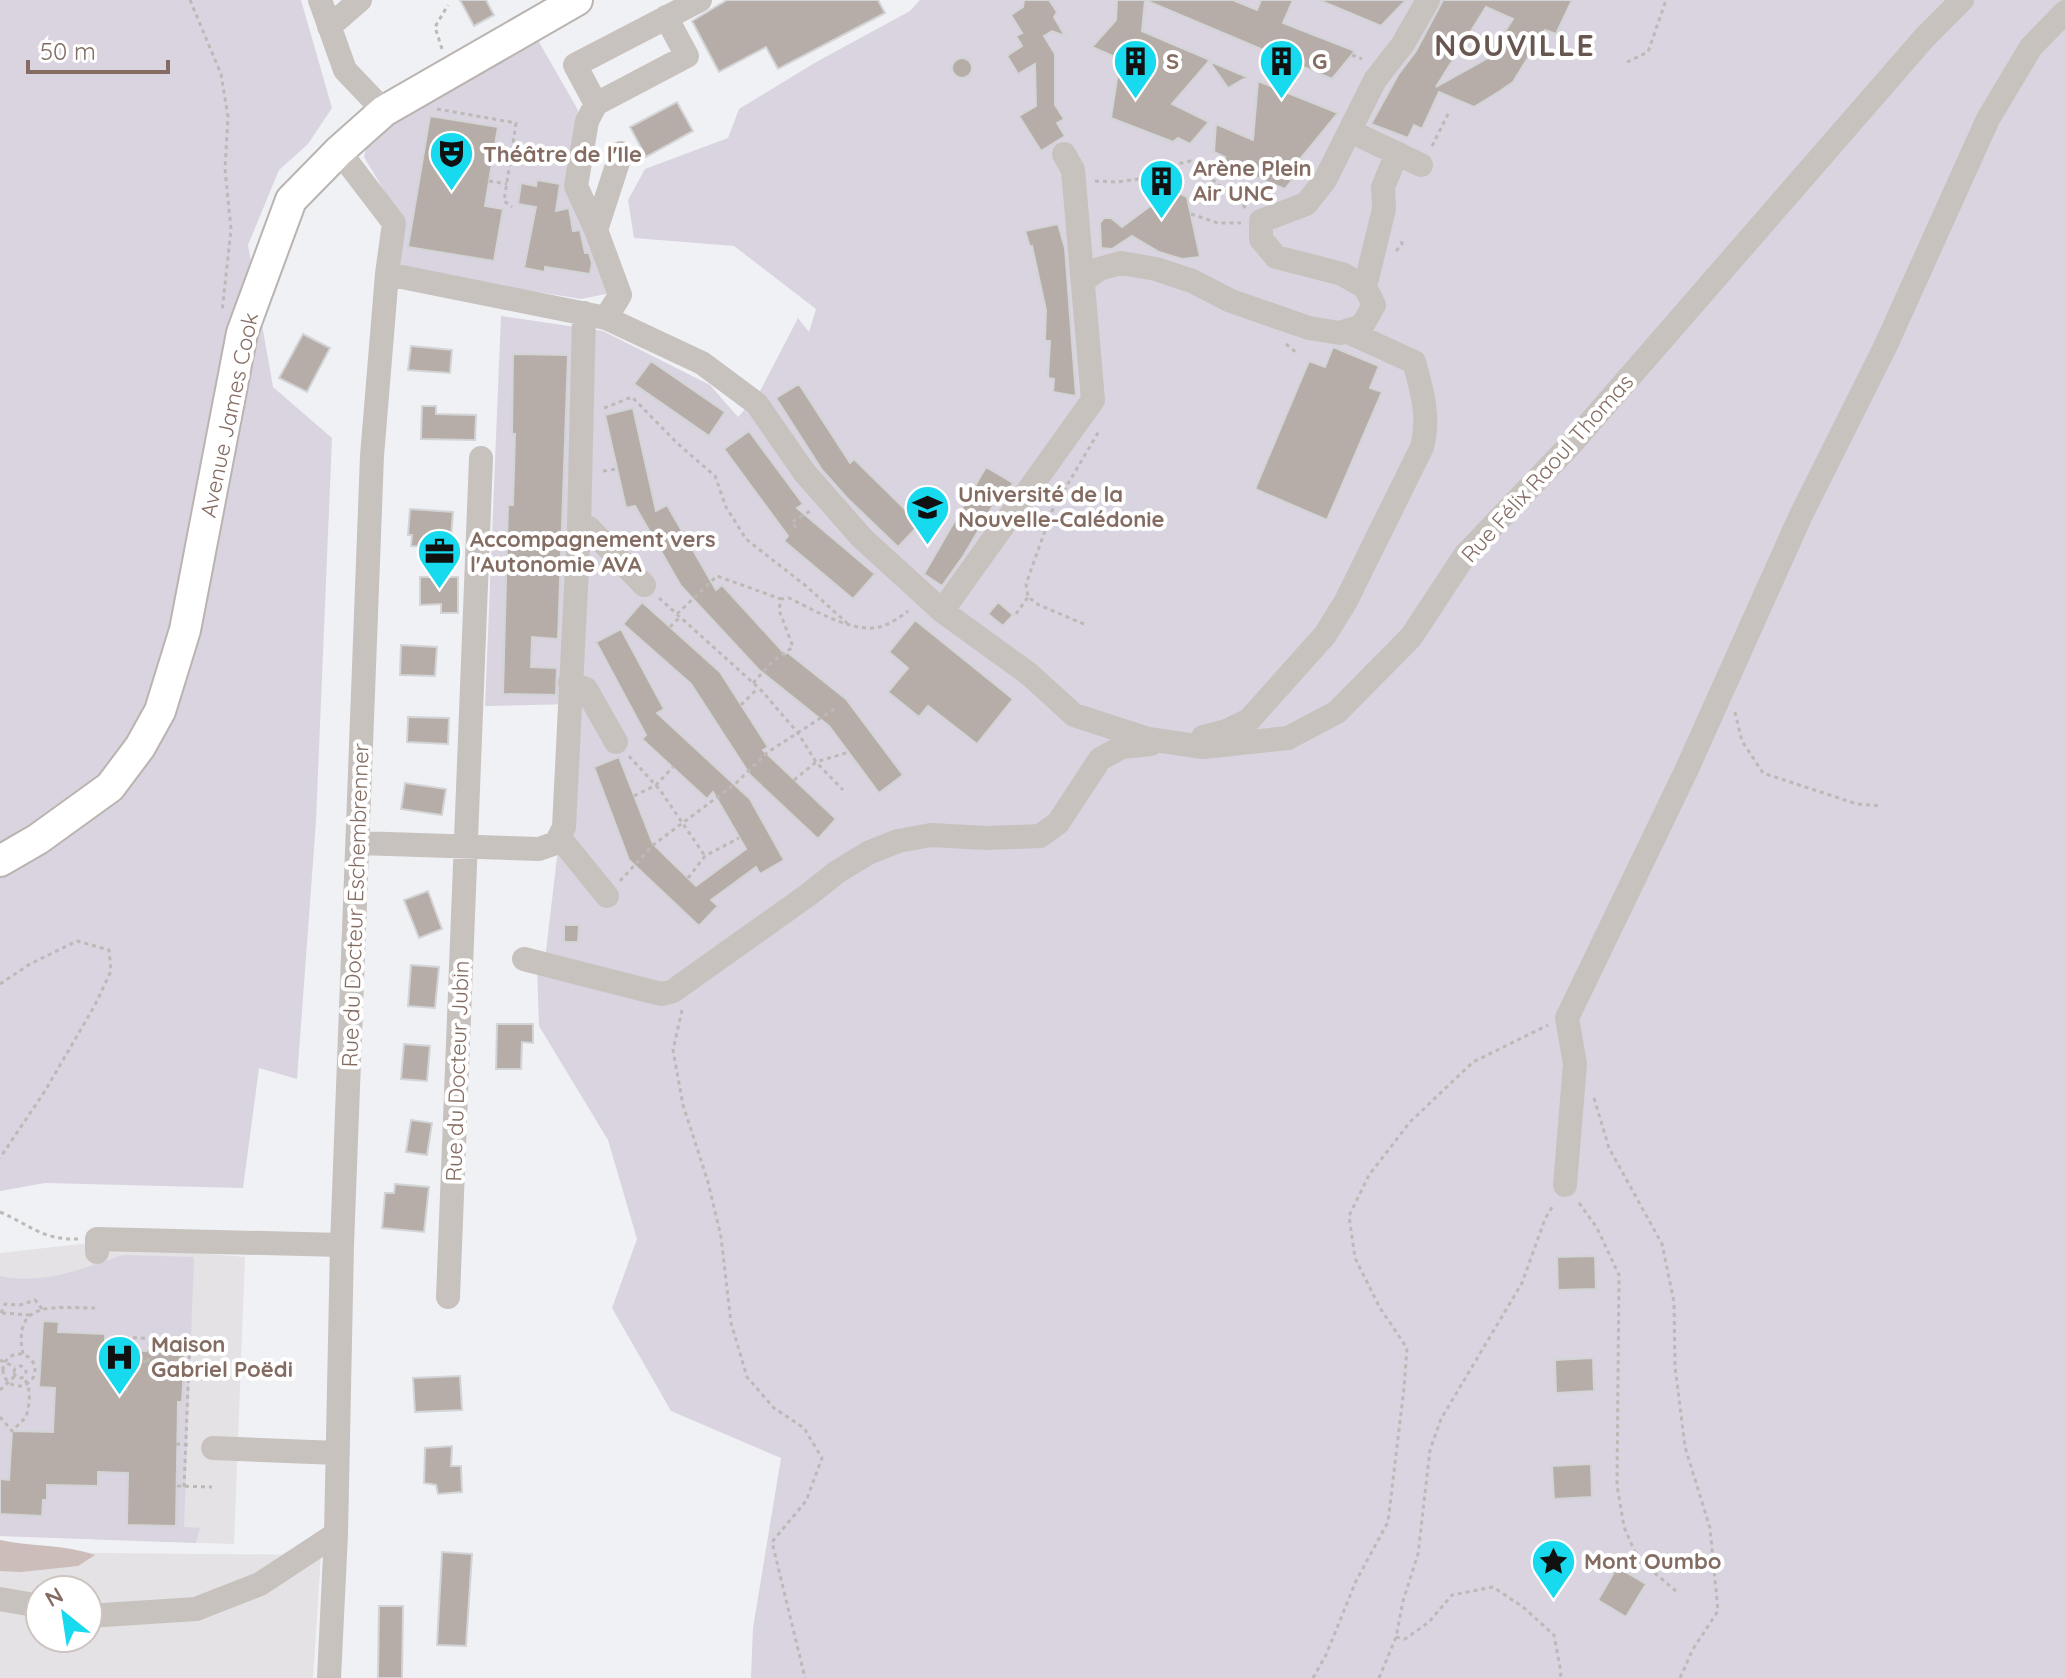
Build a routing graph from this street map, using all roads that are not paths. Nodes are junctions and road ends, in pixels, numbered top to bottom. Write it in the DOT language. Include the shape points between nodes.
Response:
graph roads {
  1 [pos="320,0"];
  2 [pos="360,0"];
  3 [pos="577,0"];
  4 [pos="700,0"];
  5 [pos="1428,0"];
  6 [pos="1962,0"];
  7 [pos="2065,12"];
  8 [pos="666,17"];
  9 [pos="329,27"];
  10 [pos="596,104"];
  11 [pos="392,107"];
  12 [pos="1350,131"];
  13 [pos="339,151"];
  14 [pos="621,153"];
  15 [pos="1397,153"];
  16 [pos="1064,154"];
  17 [pos="1421,165"];
  18 [pos="596,230"];
  19 [pos="387,274"];
  20 [pos="1084,280"];
  21 [pos="1365,287"];
  22 [pos="595,315"];
  23 [pos="1346,331"];
  24 [pos="481,458"];
  25 [pos="579,527"];
  26 [pos="644,585"];
  27 [pos="935,604"];
  28 [pos="570,683"];
  29 [pos="616,742"];
  30 [pos="1171,743"];
  31 [pos="559,837"];
  32 [pos="358,843"];
  33 [pos="467,845"];
  34 [pos="0,861"];
  35 [pos="607,896"];
  36 [pos="524,959"];
  37 [pos="1565,1185"];
  38 [pos="97,1245"];
  39 [pos="342,1245"];
  40 [pos="448,1297"];
  41 [pos="213,1448"];
  42 [pos="338,1453"];
  43 [pos="336,1534"];
  44 [pos="0,1599"];
  45 [pos="24,1603"];
  46 [pos="104,1615"];
  47 [pos="329,1678"];
  1 -- 9 [label="street"];
  2 -- 9 [label="street"];
  3 -- 11 [label="main road, Avenue James Cook"];
  4 -- 8 [label="street"];
  5 -- 12 [label="street" via="1375,80"];
  6 -- 30 [label="street, Rue Félix Raoul Thomas" via="1573,442 1465,555 1411,637 1337,712 1288,738 1203,747"];
  7 -- 37 [label="street" via="2031,47 1988,119 1567,1018 1575,1064"];
  8 -- 10 [label="street" via="687,56"];
  8 -- 10 [label="street" via="575,65"];
  9 -- 11 [label="street" via="345,70"];
  10 -- 18 [label="street" via="587,121 576,186"];
  11 -- 13 [label="main road, Avenue James Cook"];
  12 -- 15 [label="street"];
  12 -- 21 [label="street" via="1306,204 1261,221 1261,239 1276,257 1342,274"];
  13 -- 19 [label="street, Rue du Docteur Eschembrenner" via="394,223"];
  13 -- 34 [label="main road, Avenue James Cook" via="291,200 242,333 185,630 160,711 110,787"];
  14 -- 18 [label="street"];
  15 -- 17 [label="street"];
  15 -- 21 [label="street" via="1383,187 1384,209"];
  16 -- 20 [label="street" via="1073,170"];
  18 -- 22 [label="street" via="620,295"];
  19 -- 22 [label="street, Rue Félix Raoul Thomas"];
  19 -- 32 [label="street, Rue du Docteur Eschembrenner" via="372,456"];
  20 -- 23 [label="street" via="1121,263 1156,269 1267,315 1309,328"];
  20 -- 27 [label="street" via="1093,400"];
  21 -- 23 [label="street" via="1374,305 1362,326"];
  22 -- 25 [label="street" via="581,417"];
  22 -- 27 [label="street, Rue Félix Raoul Thomas" via="702,363 757,404 804,472 862,538"];
  23 -- 30 [label="street" via="1414,362 1427,429 1422,447 1325,635 1249,720 1226,731"];
  24 -- 33 [label="street, Rue du Docteur Jubin"];
  25 -- 26 [label="street" via="589,528"];
  25 -- 28 [label="street"];
  27 -- 30 [label="street, Rue Félix Raoul Thomas" via="1074,715"];
  28 -- 29 [label="street" via="586,689"];
  28 -- 31 [label="street" via="564,827"];
  30 -- 36 [label="street" via="1122,747 1100,759 1058,823 1040,836 931,835 868,853 662,994"];
  31 -- 33 [label="street" via="539,849"];
  31 -- 35 [label="street"];
  32 -- 33 [label="street"];
  32 -- 39 [label="street, Rue du Docteur Eschembrenner"];
  33 -- 40 [label="street, Rue du Docteur Jubin"];
  38 -- 39 [label="street"];
  39 -- 42 [label="street, Rue du Docteur Eschembrenner"];
  41 -- 42 [label="street"];
  42 -- 43 [label="street, Rue du Docteur Eschembrenner"];
  43 -- 46 [label="street" via="260,1584 196,1609"];
  43 -- 47 [label="street, Rue du Docteur Eschembrenner"];
  44 -- 45 [label="street"];
}
